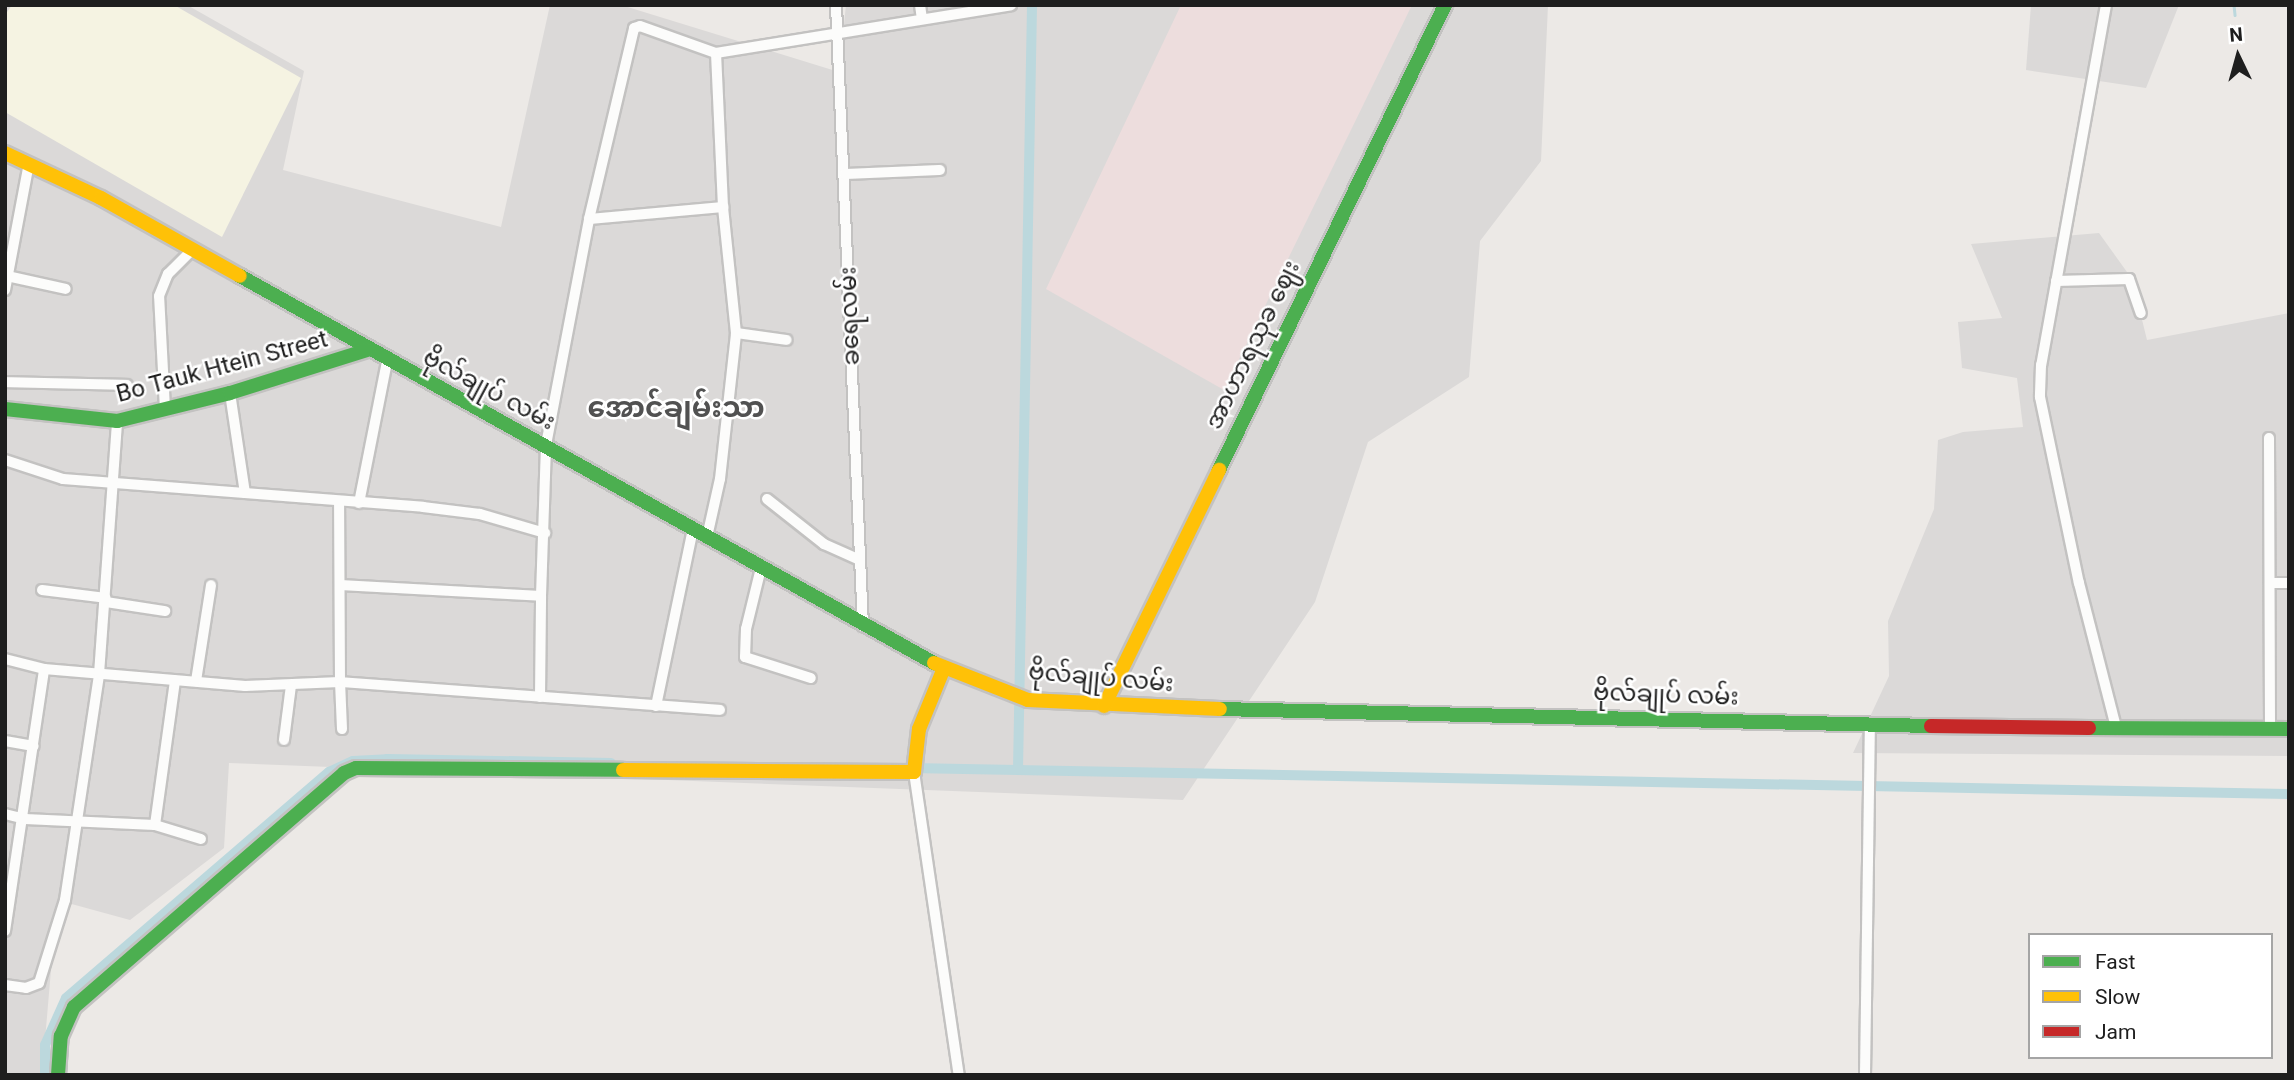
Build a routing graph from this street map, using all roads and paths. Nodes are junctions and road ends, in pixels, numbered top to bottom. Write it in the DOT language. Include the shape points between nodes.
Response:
graph roads {
  1 [pos="836,5"];
  2 [pos="920,5"];
  3 [pos="1011,5"];
  4 [pos="1445,5"];
  5 [pos="2106,5"];
  6 [pos="975,8"];
  7 [pos="922,19"];
  8 [pos="838,34"];
  9 [pos="716,53"];
  10 [pos="5,153"];
  11 [pos="29,163"];
  12 [pos="940,170"];
  13 [pos="845,174"];
  14 [pos="723,207"];
  15 [pos="589,219"];
  16 [pos="192,250"];
  17 [pos="7,276"];
  18 [pos="2056,281"];
  19 [pos="66,289"];
  20 [pos="5,290"];
  21 [pos="2141,313"];
  22 [pos="736,333"];
  23 [pos="787,341"];
  24 [pos="367,350"];
  25 [pos="387,362"];
  26 [pos="5,382"];
  27 [pos="127,385"];
  28 [pos="230,393"];
  29 [pos="5,409"];
  30 [pos="165,409"];
  31 [pos="117,421"];
  32 [pos="2269,438"];
  33 [pos="546,445"];
  34 [pos="5,460"];
  35 [pos="115,485"];
  36 [pos="245,493"];
  37 [pos="767,499"];
  38 [pos="339,503"];
  39 [pos="359,503"];
  40 [pos="693,529"];
  41 [pos="545,533"];
  42 [pos="707,537"];
  43 [pos="860,560"];
  44 [pos="761,568"];
  45 [pos="2270,583"];
  46 [pos="2289,583"];
  47 [pos="340,585"];
  48 [pos="211,586"];
  49 [pos="42,590"];
  50 [pos="541,596"];
  51 [pos="106,600"];
  52 [pos="165,611"];
  53 [pos="863,626"];
  54 [pos="5,659"];
  55 [pos="944,668"];
  56 [pos="44,669"];
  57 [pos="99,674"];
  58 [pos="811,678"];
  59 [pos="175,680"];
  60 [pos="196,681"];
  61 [pos="340,682"];
  62 [pos="291,685"];
  63 [pos="540,698"];
  64 [pos="656,706"];
  65 [pos="1104,706"];
  66 [pos="720,710"];
  67 [pos="1870,724"];
  68 [pos="2116,727"];
  69 [pos="342,729"];
  70 [pos="2270,729"];
  71 [pos="2289,729"];
  72 [pos="284,740"];
  73 [pos="5,741"];
  74 [pos="34,746"];
  75 [pos="913,769"];
  76 [pos="5,814"];
  77 [pos="25,819"];
  78 [pos="77,820"];
  79 [pos="155,825"];
  80 [pos="201,839"];
  81 [pos="5,931"];
  82 [pos="5,985"];
  83 [pos="58,1075"];
  84 [pos="959,1075"];
  85 [pos="1865,1075"];
  1 -- 8 [label="street, ခရေလမ်း"];
  2 -- 7 [label="street"];
  3 -- 6 [label="street"];
  4 -- 65 [label="main road, အာဟာရသုခ ဈေး"];
  5 -- 18 [label="street"];
  6 -- 7 [label="street"];
  7 -- 8 [label="street"];
  8 -- 9 [label="street"];
  8 -- 13 [label="street, ခရေလမ်း"];
  9 -- 14 [label="street"];
  9 -- 15 [label="street" via="640,26 634,28"];
  10 -- 11 [label="main road, ဗိုလ်ချုပ် လမ်း"];
  11 -- 16 [label="main road, ဗိုလ်ချုပ် လမ်း"];
  11 -- 17 [label="street"];
  12 -- 13 [label="street"];
  13 -- 43 [label="street, ခရေလမ်း"];
  14 -- 15 [label="street"];
  14 -- 22 [label="street"];
  15 -- 33 [label="street"];
  16 -- 24 [label="main road, ဗိုလ်ချုပ် လမ်း"];
  16 -- 30 [label="street" via="168,274 159,296"];
  17 -- 19 [label="street"];
  17 -- 20 [label="street"];
  18 -- 21 [label="street" via="2129,279"];
  18 -- 68 [label="street" via="2040,365 2044,428"];
  22 -- 23 [label="street"];
  22 -- 42 [label="street" via="720,479"];
  24 -- 25 [label="main road, ဗိုလ်ချုပ် လမ်း"];
  24 -- 28 [label="main road, Bo Tauk Htein Street"];
  25 -- 33 [label="main road, ဗိုလ်ချုပ် လမ်း"];
  25 -- 39 [label="street"];
  26 -- 27 [label="street"];
  28 -- 30 [label="main road, Bo Tauk Htein Street"];
  28 -- 36 [label="street"];
  29 -- 31 [label="main road, Bo Tauk Htein Street"];
  30 -- 31 [label="main road, Bo Tauk Htein Street"];
  31 -- 35 [label="street"];
  32 -- 45 [label="street"];
  33 -- 40 [label="main road, ဗိုလ်ချုပ် လမ်း"];
  33 -- 41 [label="street"];
  34 -- 35 [label="street" via="62,478"];
  35 -- 36 [label="street"];
  35 -- 51 [label="street"];
  36 -- 38 [label="street"];
  37 -- 43 [label="street" via="824,544"];
  38 -- 39 [label="street"];
  38 -- 47 [label="street"];
  39 -- 41 [label="street" via="480,514"];
  40 -- 42 [label="main road, ဗိုလ်ချုပ် လမ်း"];
  40 -- 64 [label="street"];
  41 -- 50 [label="street"];
  42 -- 44 [label="main road, ဗိုလ်ချုပ် လမ်း"];
  43 -- 53 [label="street, ခရေလမ်း"];
  44 -- 53 [label="main road, ဗိုလ်ချုပ် လမ်း"];
  44 -- 58 [label="street" via="746,629 745,657"];
  45 -- 46 [label="street"];
  45 -- 70 [label="street"];
  47 -- 50 [label="street"];
  47 -- 61 [label="street"];
  48 -- 60 [label="street"];
  49 -- 51 [label="street"];
  50 -- 63 [label="street"];
  51 -- 52 [label="street"];
  51 -- 57 [label="street"];
  53 -- 55 [label="main road, ဗိုလ်ချုပ် လမ်း"];
  54 -- 56 [label="street"];
  55 -- 65 [label="main road, ဗိုလ်ချုပ် လမ်း" via="1028,699"];
  55 -- 75 [label="main road" via="919,729"];
  56 -- 57 [label="street"];
  56 -- 74 [label="street"];
  57 -- 59 [label="street"];
  57 -- 78 [label="street"];
  59 -- 60 [label="street"];
  59 -- 79 [label="street"];
  60 -- 62 [label="street"];
  61 -- 62 [label="street"];
  61 -- 63 [label="street"];
  61 -- 69 [label="street"];
  62 -- 72 [label="street"];
  63 -- 64 [label="street"];
  64 -- 66 [label="street"];
  65 -- 67 [label="main road, ဗိုလ်ချုပ် လမ်း"];
  67 -- 68 [label="main road, ဗိုလ်ချုပ် လမ်း"];
  67 -- 85 [label="street"];
  68 -- 70 [label="main road, ဗိုလ်ချုပ် လမ်း"];
  70 -- 71 [label="main road, ဗိုလ်ချုပ် လမ်း"];
  73 -- 74 [label="street"];
  74 -- 77 [label="street"];
  75 -- 83 [label="main road" via="356,768 74,1007 61,1037"];
  75 -- 84 [label="street"];
  76 -- 77 [label="street"];
  77 -- 78 [label="street"];
  77 -- 81 [label="street"];
  78 -- 79 [label="street"];
  78 -- 82 [label="street" via="65,900 43,975 34,987"];
  79 -- 80 [label="street"];
}
